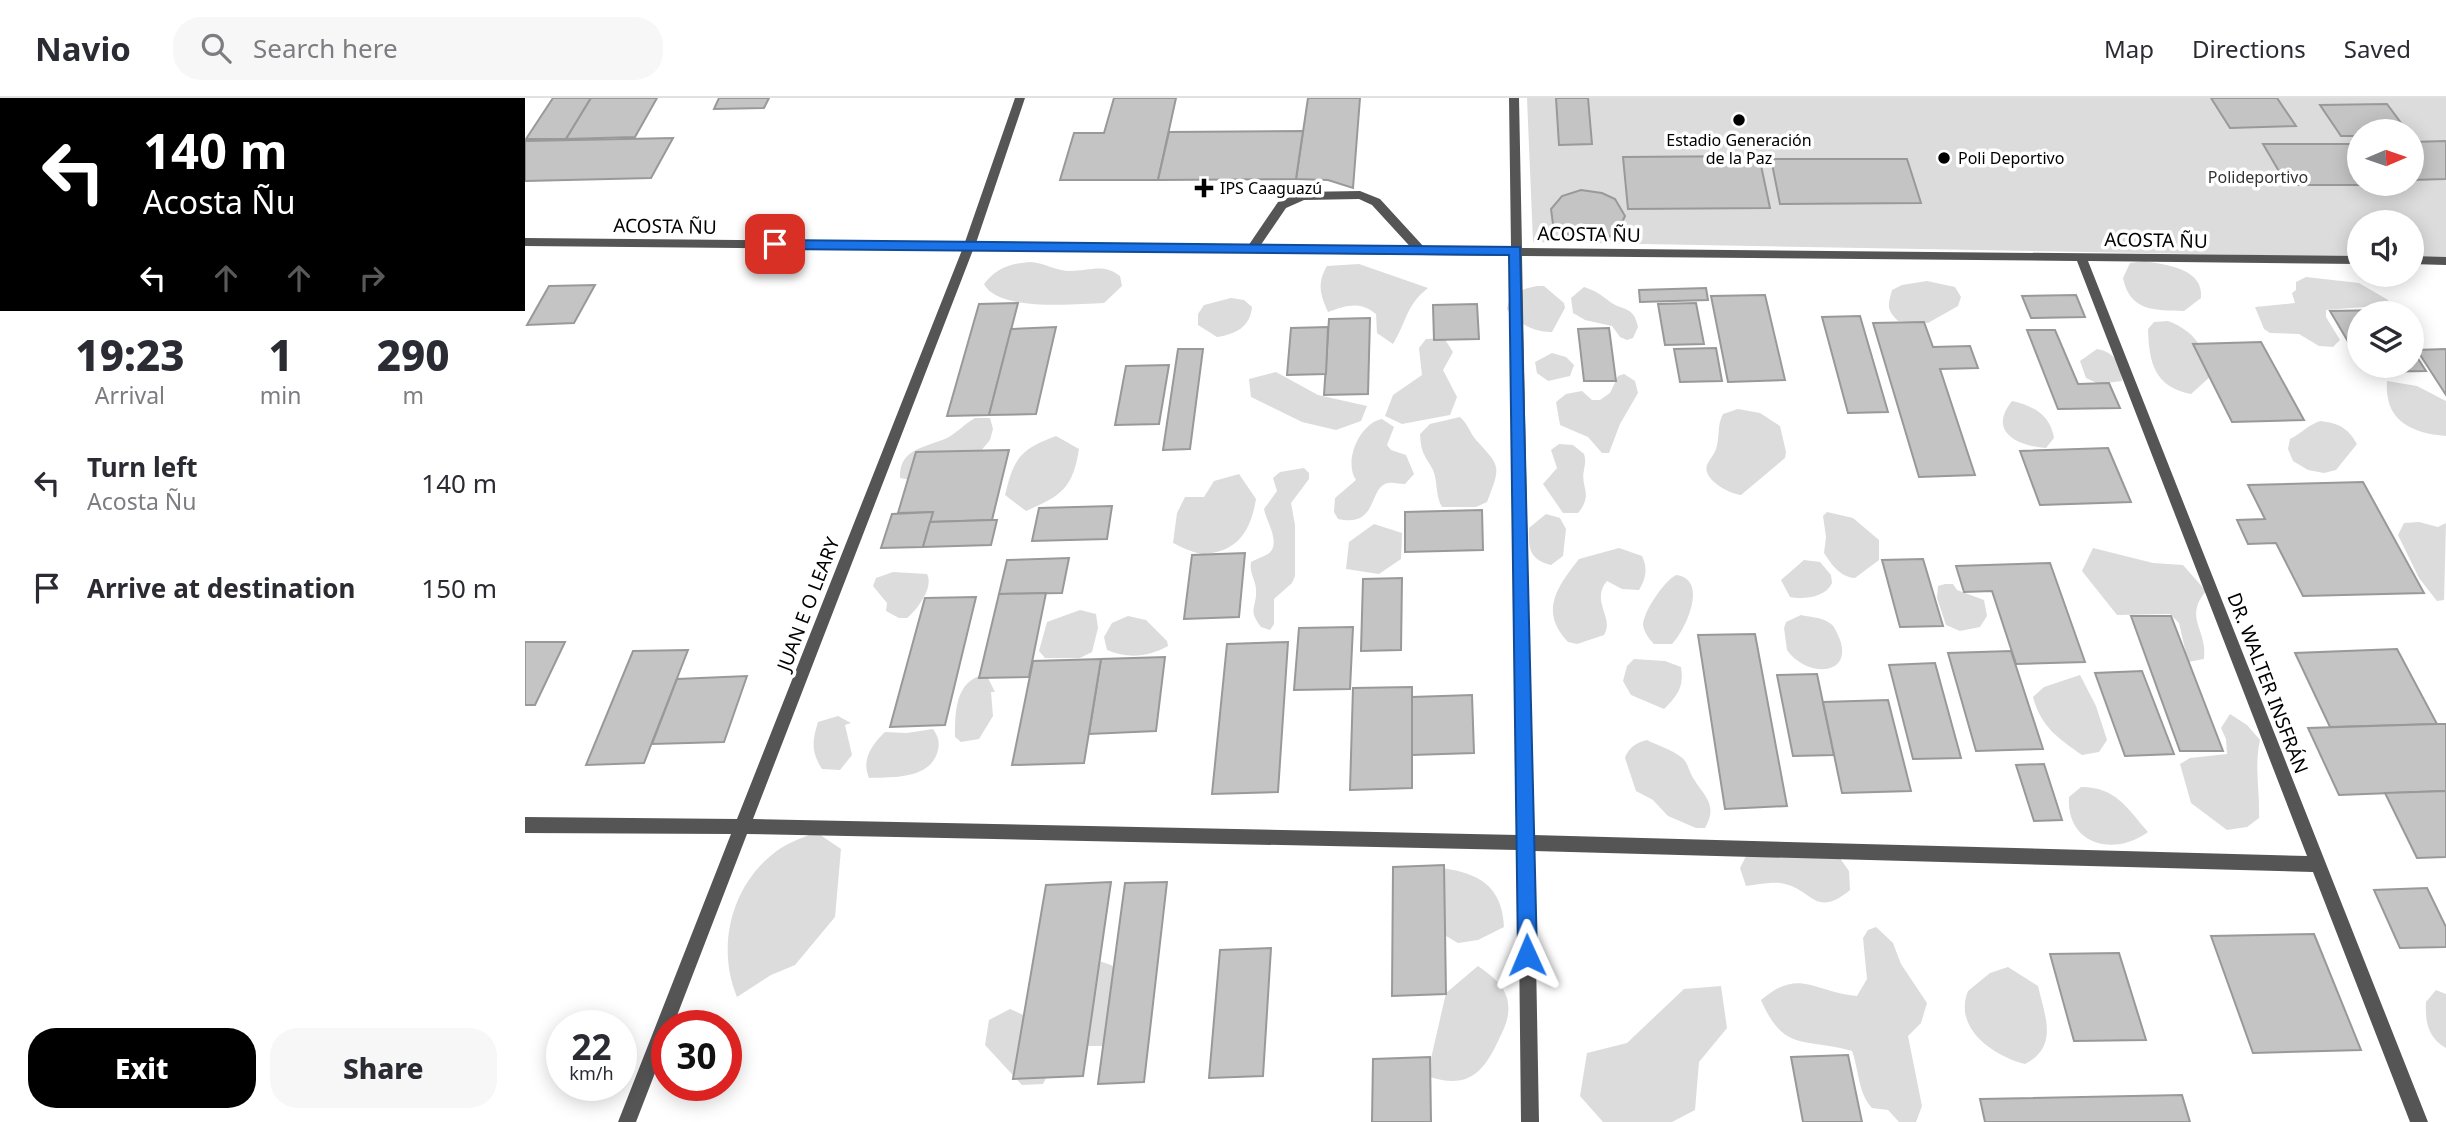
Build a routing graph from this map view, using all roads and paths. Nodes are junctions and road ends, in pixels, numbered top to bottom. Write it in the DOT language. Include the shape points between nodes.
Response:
graph roads {
  1 [pos="1020,98"];
  2 [pos="1514,98"];
  3 [pos="525,242"];
  4 [pos="969,246"];
  5 [pos="1252,249"];
  6 [pos="1420,250"];
  7 [pos="1515,251"];
  8 [pos="2081,257"];
  9 [pos="2347,260"];
  10 [pos="2424,260"];
  11 [pos="2446,261"];
  12 [pos="525,825"];
  13 [pos="742,826"];
  14 [pos="1526,843"];
  15 [pos="2318,864"];
  16 [pos="627,1122"];
  17 [pos="1529,1122"];
  18 [pos="2419,1122"];
  1 -- 4 [label="street, JUAN E O LEARY"];
  2 -- 7 [label="street"];
  3 -- 4 [label="street, ACOSTA ÑU"];
  4 -- 5 [label="street, ACOSTA ÑU"];
  4 -- 13 [label="street, JUAN E O LEARY"];
  5 -- 6 [label="street, ACOSTA ÑU"];
  5 -- 6 [label="street" via="1282,205 1302,195 1360,195 1376,202"];
  6 -- 7 [label="street, ACOSTA ÑU"];
  7 -- 8 [label="street, ACOSTA ÑU"];
  7 -- 14 [label="street"];
  8 -- 9 [label="street, ACOSTA ÑU"];
  8 -- 15 [label="street, DR. WALTER INSFRÁN"];
  10 -- 11 [label="street"];
  12 -- 13 [label="street"];
  13 -- 14 [label="street"];
  13 -- 16 [label="street, JUAN E O LEARY"];
  14 -- 15 [label="street"];
  14 -- 17 [label="street"];
  15 -- 18 [label="street, DR. WALTER INSFRÁN"];
}
